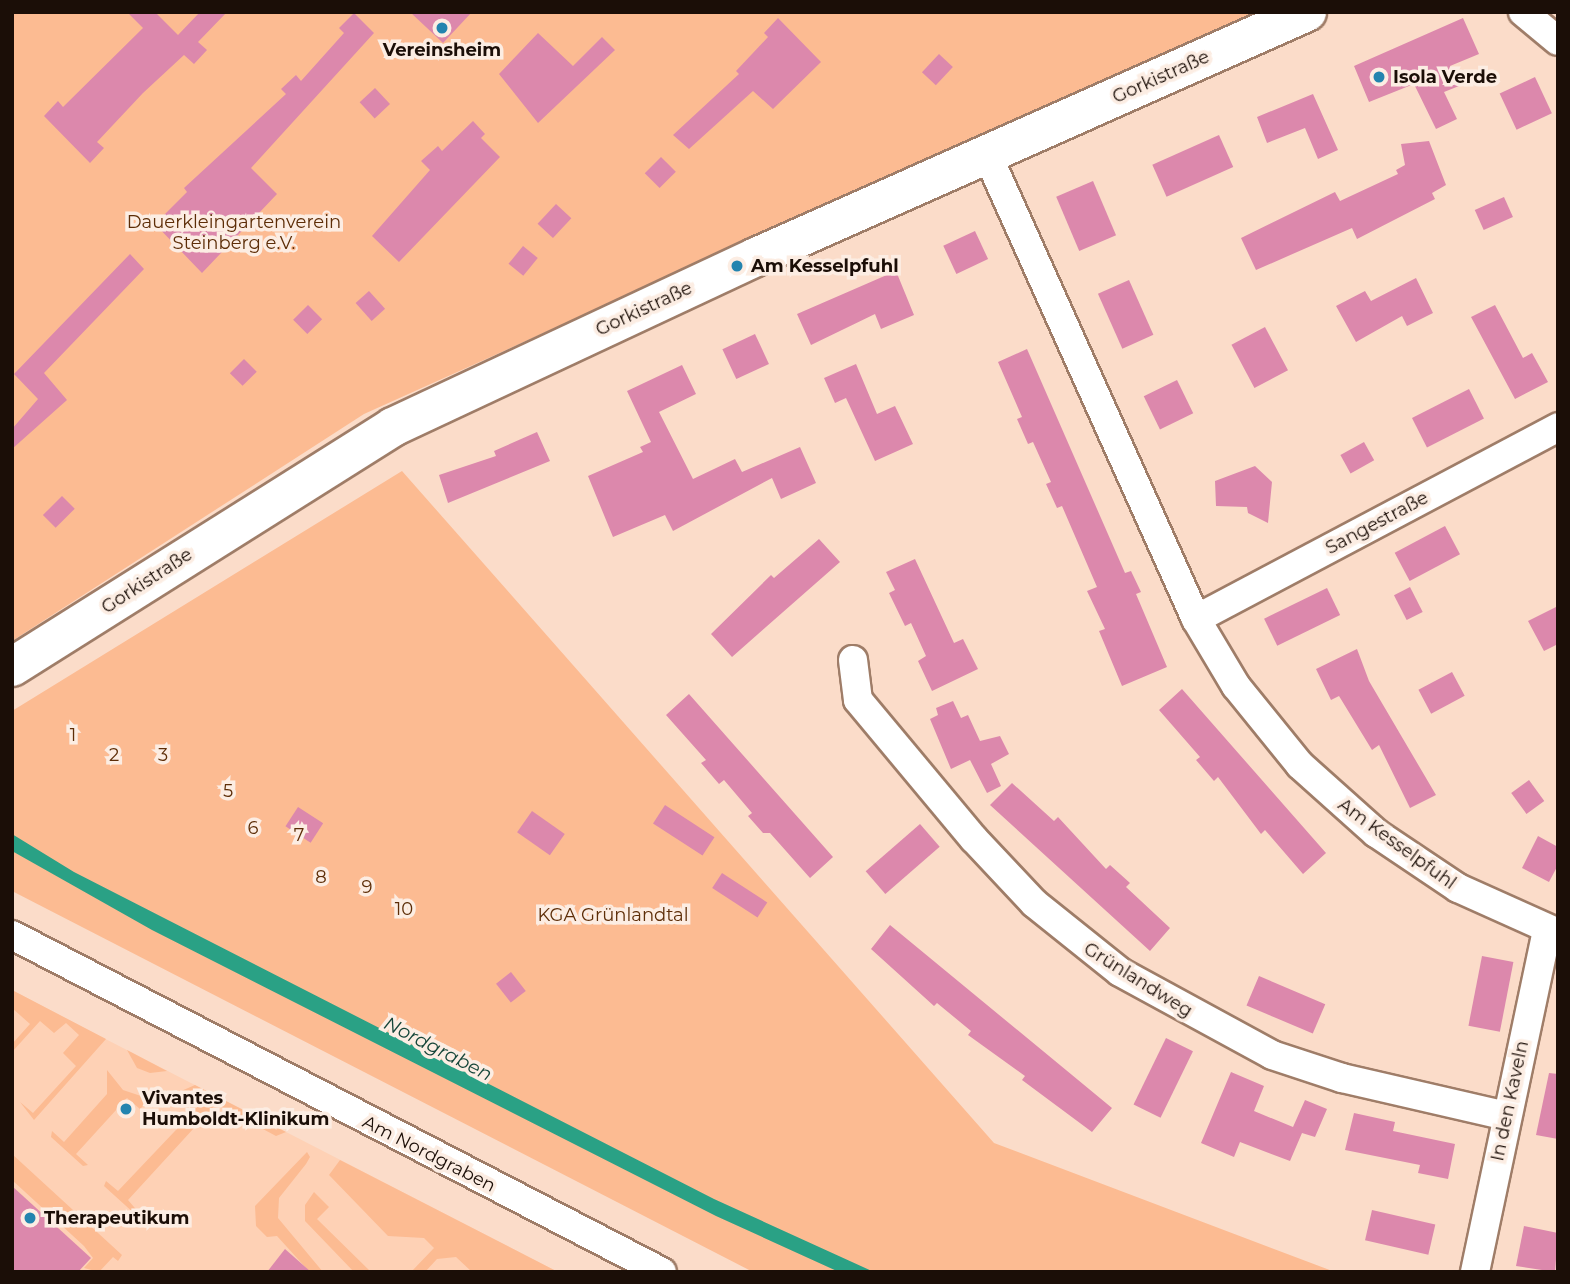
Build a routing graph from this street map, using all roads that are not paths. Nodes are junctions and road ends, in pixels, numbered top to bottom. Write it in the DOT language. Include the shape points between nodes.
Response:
graph roads {
  1 [pos="1307,12"];
  2 [pos="1523,12"];
  3 [pos="1558,41"];
  4 [pos="987,154"];
  5 [pos="1558,427"];
  6 [pos="1196,619"];
  7 [pos="853,660"];
  8 [pos="12,667"];
  9 [pos="1552,932"];
  10 [pos="12,935"];
  11 [pos="1507,1116"];
  12 [pos="662,1272"];
  13 [pos="1475,1272"];
  1 -- 4 [label="main road, Gorkistraße"];
  2 -- 3 [label="street"];
  4 -- 6 [label="street, Am Kesselpfuhl"];
  4 -- 8 [label="main road, Gorkistraße" via="393,428"];
  5 -- 6 [label="street, Sangestraße"];
  6 -- 9 [label="street, Am Kesselpfuhl" via="1265,726 1339,803 1458,888"];
  7 -- 11 [label="street, Grünlandweg" via="858,700 974,839 1034,903 1121,972 1272,1055 1342,1078"];
  9 -- 11 [label="street, In den Kaveln"];
  10 -- 12 [label="street, Am Nordgraben"];
  11 -- 13 [label="street, In den Kaveln"];
}
